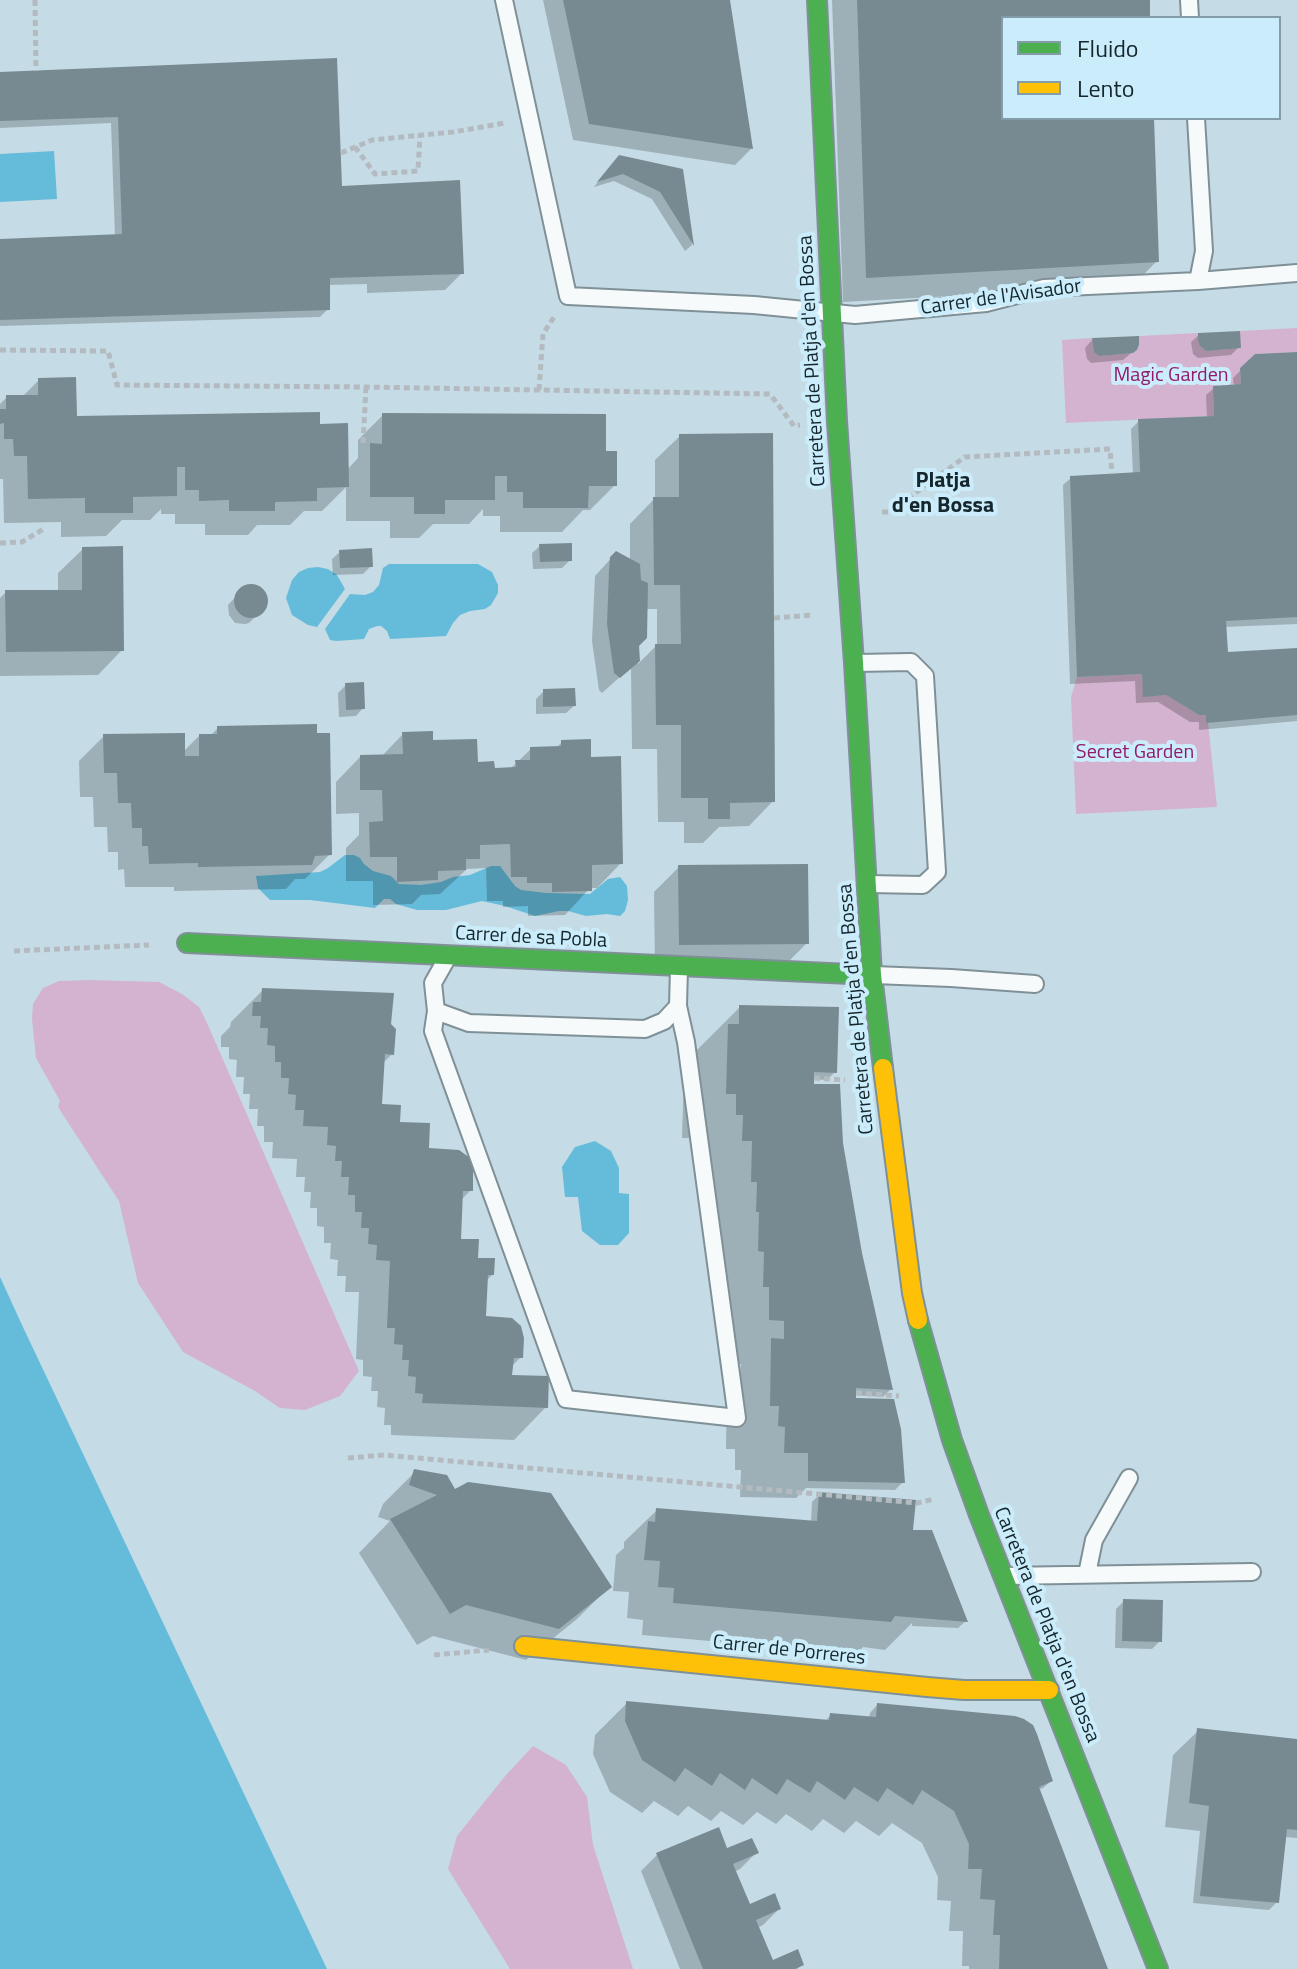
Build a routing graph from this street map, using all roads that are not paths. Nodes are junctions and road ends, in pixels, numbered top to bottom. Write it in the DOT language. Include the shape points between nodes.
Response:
graph roads {
  1 [pos="504,0"];
  2 [pos="817,0"];
  3 [pos="1196,120"];
  4 [pos="1297,273"];
  5 [pos="1198,281"];
  6 [pos="832,313"];
  7 [pos="854,663"];
  8 [pos="867,884"];
  9 [pos="187,943"];
  10 [pos="449,956"];
  11 [pos="679,966"];
  12 [pos="872,975"];
  13 [pos="1035,984"];
  14 [pos="678,1006"];
  15 [pos="436,1011"];
  16 [pos="1129,1478"];
  17 [pos="1252,1572"];
  18 [pos="1087,1574"];
  19 [pos="1002,1576"];
  20 [pos="524,1646"];
  21 [pos="1049,1690"];
  22 [pos="1158,1969"];
  1 -- 6 [label="lane, Carrer de l'Avisador" via="568,296"];
  2 -- 6 [label="street, Carretera de Platja d'en Bossa"];
  3 -- 5 [label="lane" via="1204,251"];
  4 -- 5 [label="lane, Carrer de l'Avisador"];
  5 -- 6 [label="lane, Carrer de l'Avisador" via="1044,288 986,303"];
  6 -- 7 [label="street, Carretera de Platja d'en Bossa"];
  7 -- 8 [label="street, Carretera de Platja d'en Bossa"];
  7 -- 8 [label="lane" via="911,662 925,676 937,872 923,885"];
  8 -- 12 [label="street, Carretera de Platja d'en Bossa"];
  9 -- 10 [label="street, Carrer de sa Pobla"];
  10 -- 11 [label="street, Carrer de sa Pobla"];
  10 -- 15 [label="lane" via="433,983"];
  11 -- 12 [label="street, Carrer de sa Pobla"];
  11 -- 14 [label="lane"];
  12 -- 13 [label="lane"];
  12 -- 19 [label="street, Carretera de Platja d'en Bossa" via="912,1293 952,1440"];
  14 -- 15 [label="lane" via="664,1021 645,1029 469,1023"];
  14 -- 15 [label="lane" via="737,1418 566,1399 433,1031"];
  16 -- 18 [label="lane" via="1094,1540"];
  17 -- 18 [label="lane"];
  18 -- 19 [label="lane"];
  19 -- 21 [label="street, Carretera de Platja d'en Bossa"];
  20 -- 21 [label="street, Carrer de Porreres" via="927,1687"];
  21 -- 22 [label="street, Carretera de Platja d'en Bossa"];
}
